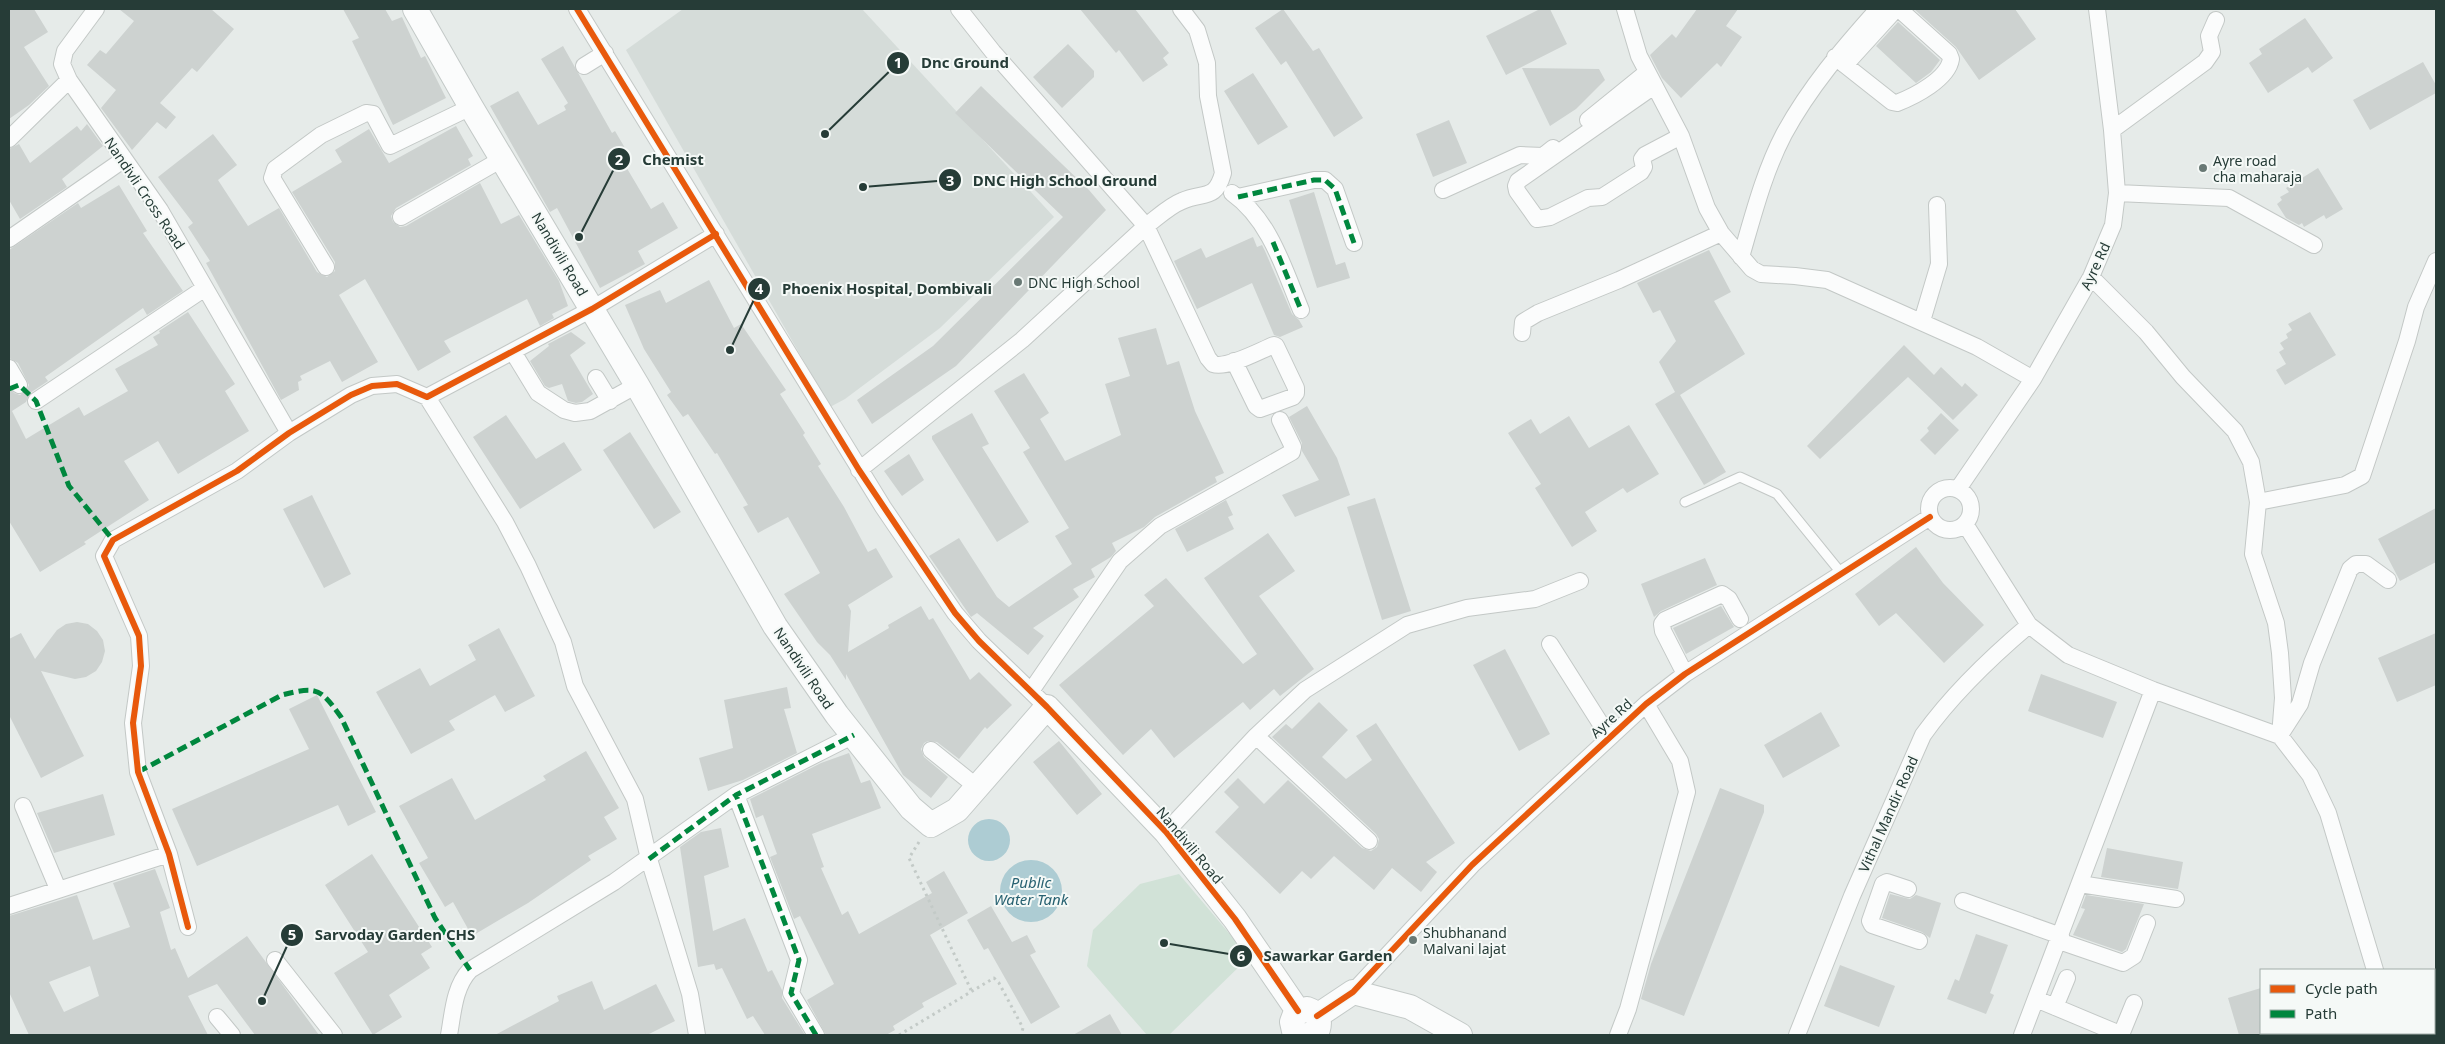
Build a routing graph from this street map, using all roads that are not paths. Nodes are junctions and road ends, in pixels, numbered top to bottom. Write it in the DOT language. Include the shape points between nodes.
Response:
graph roads {
  1 [pos="96,9"];
  2 [pos="415,9"];
  3 [pos="578,9"];
  4 [pos="959,9"];
  5 [pos="1181,9"];
  6 [pos="1625,9"];
  7 [pos="1878,9"];
  8 [pos="2097,9"];
  9 [pos="2216,20"];
  10 [pos="605,53"];
  11 [pos="1840,61"];
  12 [pos="584,66"];
  13 [pos="1650,79"];
  14 [pos="68,80"];
  15 [pos="471,107"];
  16 [pos="2112,130"];
  17 [pos="1681,136"];
  18 [pos="9,139"];
  19 [pos="502,159"];
  20 [pos="124,160"];
  21 [pos="1220,184"];
  22 [pos="1442,190"];
  23 [pos="2117,193"];
  24 [pos="1238,197"];
  25 [pos="1937,205"];
  26 [pos="401,217"];
  27 [pos="1146,226"];
  28 [pos="1721,233"];
  29 [pos="716,234"];
  30 [pos="9,239"];
  31 [pos="1354,243"];
  32 [pos="2314,245"];
  33 [pos="1741,257"];
  34 [pos="2436,260"];
  35 [pos="326,267"];
  36 [pos="2091,278"];
  37 [pos="205,288"];
  38 [pos="592,309"];
  39 [pos="1301,310"];
  40 [pos="1922,321"];
  41 [pos="1522,333"];
  42 [pos="513,352"];
  43 [pos="1234,361"];
  44 [pos="9,368"];
  45 [pos="596,378"];
  46 [pos="2033,379"];
  47 [pos="18,385"];
  48 [pos="637,386"];
  49 [pos="427,397"];
  50 [pos="610,400"];
  51 [pos="36,401"];
  52 [pos="1280,420"];
  53 [pos="289,433"];
  54 [pos="859,470"];
  55 [pos="1958,489"];
  56 [pos="1685,502"];
  57 [pos="2258,502"];
  58 [pos="1930,517"];
  59 [pos="1965,524"];
  60 [pos="1842,574"];
  61 [pos="2388,580"];
  62 [pos="1580,581"];
  63 [pos="1740,619"];
  64 [pos="2029,625"];
  65 [pos="1550,644"];
  66 [pos="1685,674"];
  67 [pos="2153,690"];
  68 [pos="1039,699"];
  69 [pos="1646,704"];
  70 [pos="854,735"];
  71 [pos="1256,736"];
  72 [pos="2280,736"];
  73 [pos="1609,737"];
  74 [pos="931,750"];
  75 [pos="977,787"];
  76 [pos="736,795"];
  77 [pos="23,806"];
  78 [pos="1166,832"];
  79 [pos="1369,842"];
  80 [pos="169,854"];
  81 [pos="649,859"];
  82 [pos="2080,884"];
  83 [pos="58,889"];
  84 [pos="1908,889"];
  85 [pos="1852,896"];
  86 [pos="2176,900"];
  87 [pos="1963,901"];
  88 [pos="1875,904"];
  89 [pos="9,906"];
  90 [pos="2146,922"];
  91 [pos="188,927"];
  92 [pos="2060,938"];
  93 [pos="1919,941"];
  94 [pos="275,960"];
  95 [pos="2375,969"];
  96 [pos="2067,978"];
  97 [pos="1353,992"];
  98 [pos="2036,999"];
  99 [pos="2134,1003"];
  100 [pos="2055,1008"];
  101 [pos="217,1017"];
  102 [pos="1304,1029"];
  103 [pos="232,1035"];
  104 [pos="334,1035"];
  105 [pos="449,1035"];
  106 [pos="697,1035"];
  107 [pos="816,1035"];
  108 [pos="1460,1035"];
  109 [pos="1618,1035"];
  110 [pos="1797,1035"];
  111 [pos="2022,1035"];
  1 -- 14 [label="street, Nandivli Cross Road" via="64,51 62,64"];
  2 -- 15 [label="street, Nandivili Road"];
  3 -- 10 [label="street"];
  4 -- 27 [label="street"];
  5 -- 21 [label="street" via="1198,30 1207,64 1208,96 1223,173"];
  6 -- 13 [label="street" via="1639,56"];
  7 -- 11 [label="street"];
  8 -- 16 [label="street, Ayre Rd"];
  9 -- 16 [label="street" via="2209,36 2212,52 2205,62"];
  10 -- 12 [label="street"];
  10 -- 29 [label="street"];
  11 -- 11 [label="street" via="1897,103 1930,85 1947,70 1951,59 1899,9"];
  11 -- 33 [label="street" via="1784,134 1762,187"];
  13 -- 17 [label="street"];
  13 -- 17 [label="street" via="1518,181 1517,190 1536,219 1550,217 1588,198 1602,197 1641,172 1645,155"];
  13 -- 22 [label="street" via="1543,156 1520,155"];
  14 -- 18 [label="street"];
  14 -- 20 [label="street, Nandivli Cross Road"];
  15 -- 19 [label="street, Nandivili Road"];
  15 -- 35 [label="street" via="390,146 373,114 366,113 321,135 274,168 272,178"];
  16 -- 23 [label="street, Ayre Rd"];
  17 -- 28 [label="street" via="1707,208"];
  19 -- 26 [label="street"];
  19 -- 38 [label="street, Nandivili Road"];
  20 -- 30 [label="street"];
  20 -- 37 [label="street, Nandivli Cross Road" via="160,210"];
  21 -- 24 [label="street"];
  21 -- 27 [label="street" via="1212,193 1182,200"];
  23 -- 32 [label="street" via="2229,198"];
  23 -- 36 [label="street, Ayre Rd" via="2113,225"];
  24 -- 31 [label="street" via="1325,180 1336,189"];
  24 -- 39 [label="street" via="1273,242"];
  25 -- 40 [label="street" via="1939,264"];
  27 -- 43 [label="street" via="1208,358 1219,366"];
  27 -- 54 [label="street" via="1022,340"];
  28 -- 33 [label="street"];
  28 -- 41 [label="street" via="1538,313 1523,322"];
  29 -- 38 [label="street"];
  29 -- 54 [label="street"];
  33 -- 40 [label="street" via="1761,274 1827,280"];
  34 -- 57 [label="street" via="2416,307 2362,476 2344,485"];
  36 -- 46 [label="street, Ayre Rd"];
  36 -- 57 [label="street" via="2146,332 2182,377 2235,432 2251,462"];
  37 -- 51 [label="street"];
  37 -- 53 [label="street, Nandivli Cross Road"];
  38 -- 42 [label="street"];
  38 -- 48 [label="street, Nandivili Road"];
  40 -- 46 [label="street"];
  42 -- 49 [label="street"];
  42 -- 50 [label="street" via="538,393 564,410 584,413"];
  44 -- 47 [label="street"];
  45 -- 50 [label="street"];
  46 -- 55 [label="street, Ayre Rd"];
  48 -- 50 [label="street"];
  48 -- 70 [label="street, Nandivili Road" via="775,626 836,715"];
  49 -- 53 [label="street" via="397,384 372,386 351,395"];
  49 -- 81 [label="street" via="505,522 528,566 563,642 575,686 634,799"];
  52 -- 68 [label="street" via="1293,447 1292,452 1160,526 1120,561"];
  53 -- 80 [label="street" via="237,471 113,540 104,556 139,636 141,666 132,724 138,772"];
  54 -- 68 [label="street" via="955,613"];
  55 -- 58 [label="street" via="1943,488 1932,497 1928,511"];
  55 -- 59 [label="street" via="1971,505"];
  56 -- 60 [label="lane" via="1740,477 1777,494"];
  57 -- 72 [label="street" via="2253,554 2276,624 2283,698"];
  58 -- 59 [label="street" via="1945,530"];
  58 -- 60 [label="street, Ayre Rd"];
  59 -- 64 [label="street"];
  60 -- 66 [label="street, Ayre Rd"];
  61 -- 72 [label="street" via="2366,564 2356,564 2350,569 2312,663 2300,704"];
  62 -- 71 [label="street" via="1535,599 1467,608 1407,625 1305,690"];
  63 -- 66 [label="street" via="1729,599 1722,594 1665,620 1663,630"];
  64 -- 67 [label="street" via="2068,655"];
  64 -- 85 [label="street, Vithal Mandir Road" via="1985,662 1923,735"];
  65 -- 73 [label="street"];
  66 -- 69 [label="street, Ayre Rd"];
  67 -- 72 [label="street"];
  67 -- 82 [label="street"];
  68 -- 75 [label="street"];
  68 -- 78 [label="street, Nandivili Road"];
  69 -- 73 [label="street, Ayre Rd"];
  69 -- 109 [label="street" via="1680,761 1687,792 1628,1009"];
  70 -- 75 [label="street, Nandivili Road" via="911,808 931,825 957,810"];
  70 -- 76 [label="street"];
  71 -- 78 [label="street"];
  71 -- 79 [label="street"];
  72 -- 95 [label="street" via="2310,775 2328,813"];
  73 -- 97 [label="street, Ayre Rd" via="1472,865"];
  74 -- 75 [label="street"];
  76 -- 81 [label="street"];
  76 -- 107 [label="street" via="799,960 791,993"];
  77 -- 83 [label="street"];
  78 -- 102 [label="street, Nandivili Road" via="1236,919"];
  80 -- 83 [label="street"];
  80 -- 91 [label="street"];
  81 -- 105 [label="street" via="470,970 457,990"];
  81 -- 106 [label="street" via="690,994"];
  82 -- 86 [label="street"];
  82 -- 92 [label="street"];
  83 -- 89 [label="street"];
  84 -- 88 [label="street" via="1885,882"];
  85 -- 88 [label="street"];
  85 -- 110 [label="street, Vithal Mandir Road"];
  87 -- 92 [label="street"];
  88 -- 93 [label="street" via="1870,919 1872,925"];
  90 -- 92 [label="street" via="2134,956 2123,963"];
  92 -- 98 [label="street"];
  94 -- 104 [label="street"];
  96 -- 100 [label="street"];
  97 -- 102 [label="street"];
  97 -- 108 [label="street" via="1410,1007"];
  98 -- 100 [label="street"];
  98 -- 111 [label="street"];
  99 -- 100 [label="street" via="2120,1032"];
  101 -- 103 [label="street"];
}
